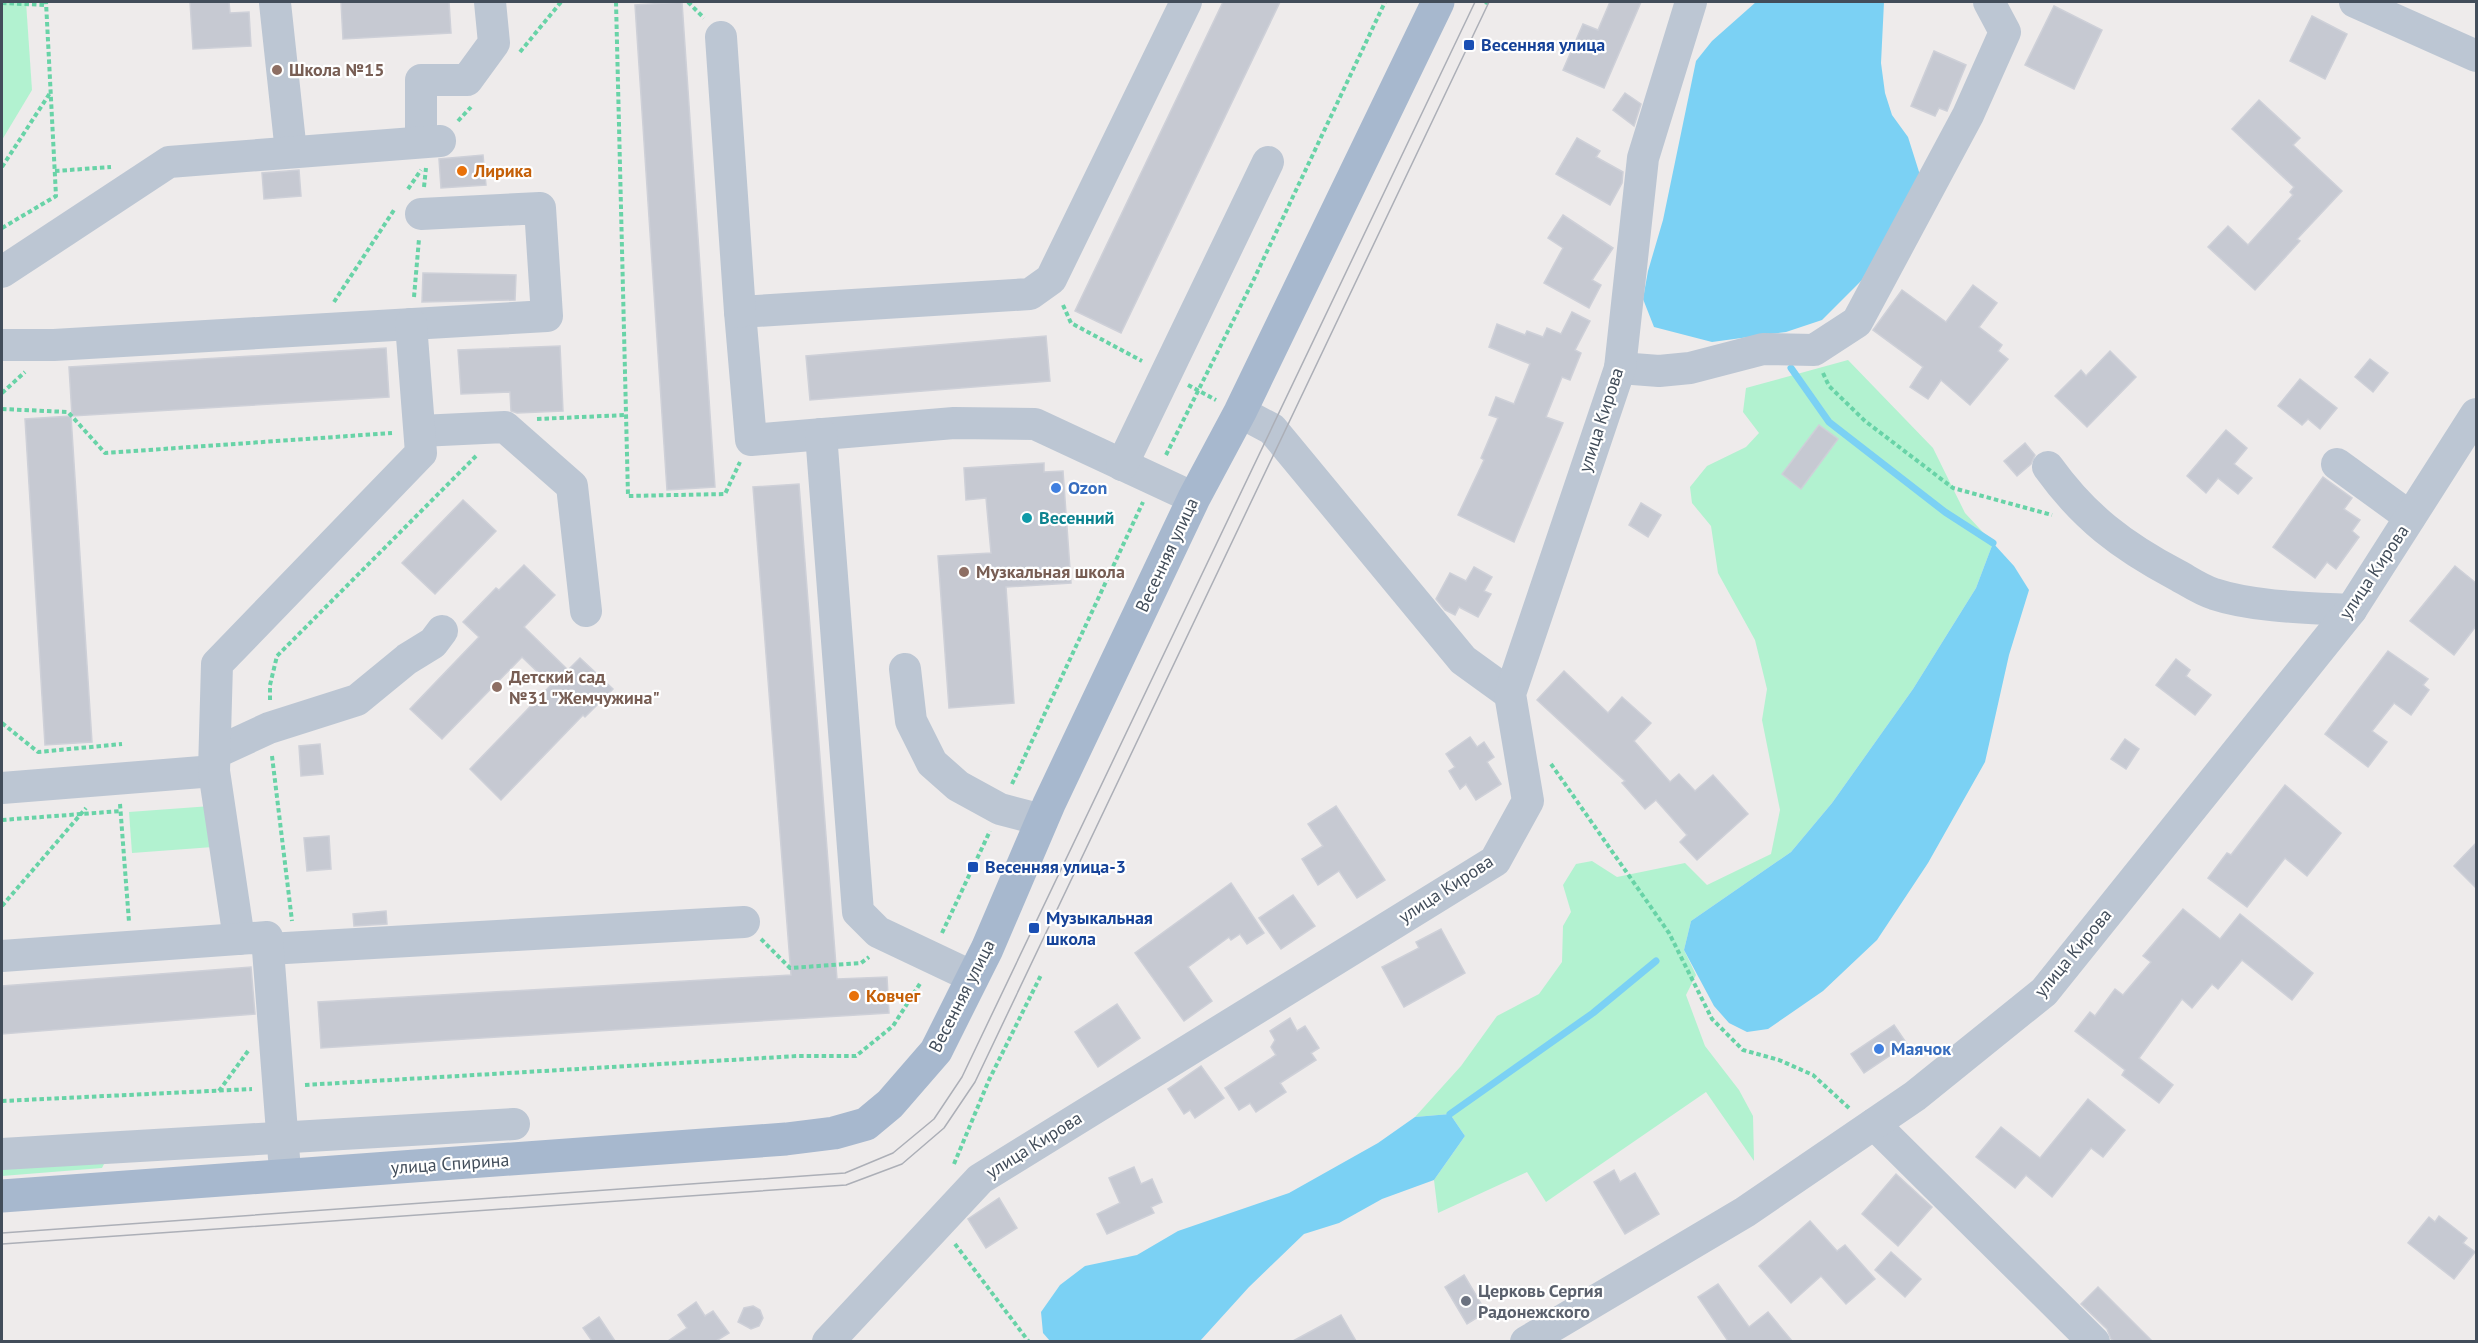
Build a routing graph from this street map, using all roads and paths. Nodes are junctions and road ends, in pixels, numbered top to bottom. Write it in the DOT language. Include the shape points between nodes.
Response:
graph roads {
  1 [pos="490,2"];
  2 [pos="616,2"];
  3 [pos="1186,2"];
  4 [pos="1385,2"];
  5 [pos="1438,2"];
  6 [pos="1691,2"];
  7 [pos="1989,2"];
  8 [pos="2355,2"];
  9 [pos="2,3"];
  10 [pos="46,3"];
  11 [pos="275,3"];
  12 [pos="721,37"];
  13 [pos="2476,56"];
  14 [pos="51,92"];
  15 [pos="291,152"];
  16 [pos="1268,162"];
  17 [pos="2,167"];
  18 [pos="422,214"];
  19 [pos="2,228"];
  20 [pos="2,272"];
  21 [pos="1051,279"];
  22 [pos="740,312"];
  23 [pos="411,324"];
  24 [pos="2,345"];
  25 [pos="1814,350"];
  26 [pos="1150,365"];
  27 [pos="1620,368"];
  28 [pos="1198,390"];
  29 [pos="2,409"];
  30 [pos="1240,412"];
  31 [pos="2476,414"];
  32 [pos="626,415"];
  33 [pos="505,427"];
  34 [pos="420,431"];
  35 [pos="820,434"];
  36 [pos="751,440"];
  37 [pos="2337,464"];
  38 [pos="1122,465"];
  39 [pos="2048,467"];
  40 [pos="1194,498"];
  41 [pos="2057,516"];
  42 [pos="2410,517"];
  43 [pos="2351,610"];
  44 [pos="586,611"];
  45 [pos="442,631"];
  46 [pos="905,669"];
  47 [pos="1510,694"];
  48 [pos="2,723"];
  49 [pos="269,728"];
  50 [pos="122,744"];
  51 [pos="1547,757"];
  52 [pos="214,762"];
  53 [pos="116,779"];
  54 [pos="2,788"];
  55 [pos="121,811"];
  56 [pos="80,814"];
  57 [pos="2,820"];
  58 [pos="1042,820"];
  59 [pos="2,906"];
  60 [pos="744,922"];
  61 [pos="239,939"];
  62 [pos="894,940"];
  63 [pos="131,947"];
  64 [pos="282,948"];
  65 [pos="2,956"];
  66 [pos="1041,975"];
  67 [pos="974,977"];
  68 [pos="273,1018"];
  69 [pos="218,1091"];
  70 [pos="890,1104"];
  71 [pos="1865,1119"];
  72 [pos="514,1124"];
  73 [pos="282,1138"];
  74 [pos="2,1154"];
  75 [pos="950,1175"];
  76 [pos="285,1176"];
  77 [pos="2,1196"];
  78 [pos="939,1222"];
  79 [pos="828,1341"];
  80 [pos="1029,1341"];
  81 [pos="1526,1341"];
  82 [pos="2094,1341"];
  1 -- 15 [label="street" via="494,43 467,80 421,80 431,142"];
  2 -- 32 [label="path"];
  3 -- 21 [label="street"];
  4 -- 28 [label="path"];
  5 -- 30 [label="main road, Весенняя улица"];
  6 -- 27 [label="street, улица Кирова" via="1643,158"];
  7 -- 25 [label="street" via="2005,32 1968,115 1857,322"];
  8 -- 13 [label="street"];
  9 -- 10 [label="path"];
  10 -- 14 [label="path"];
  11 -- 15 [label="street"];
  12 -- 22 [label="street"];
  14 -- 17 [label="path"];
  14 -- 19 [label="path" via="56,196"];
  15 -- 20 [label="street" via="169,162"];
  16 -- 38 [label="street"];
  18 -- 23 [label="street" via="540,207 547,316"];
  21 -- 22 [label="street" via="1030,294"];
  21 -- 26 [label="path" via="1071,324"];
  22 -- 36 [label="street"];
  23 -- 24 [label="street"];
  23 -- 34 [label="street"];
  25 -- 27 [label="street" via="1763,349 1690,368 1659,371"];
  25 -- 41 [label="path" via="1829,386 1865,421 1953,488"];
  27 -- 47 [label="street, улица Кирова"];
  29 -- 34 [label="path" via="68,412 105,453"];
  30 -- 40 [label="main road, Весенняя улица"];
  30 -- 47 [label="street" via="1272,429 1463,660"];
  31 -- 42 [label="street, улица Кирова"];
  32 -- 33 [label="path" via="545,417"];
  32 -- 36 [label="path" via="628,496 725,494"];
  33 -- 34 [label="street"];
  33 -- 44 [label="street" via="572,486"];
  33 -- 49 [label="path" via="277,656 270,685"];
  34 -- 52 [label="street" via="422,453 217,664"];
  35 -- 36 [label="street"];
  35 -- 38 [label="street" via="954,423 1035,424"];
  35 -- 62 [label="street" via="858,912 878,932"];
  37 -- 42 [label="street"];
  38 -- 40 [label="street"];
  39 -- 43 [label="street" via="2071,499 2099,526 2144,557 2213,594 2288,607"];
  40 -- 58 [label="main road, Весенняя улица"];
  42 -- 43 [label="street, улица Кирова"];
  43 -- 71 [label="street, улица Кирова" via="2044,992 1916,1096"];
  45 -- 49 [label="street" via="433,643 357,700"];
  46 -- 58 [label="street" via="911,721 932,763 958,786 1000,809"];
  47 -- 78 [label="street, улица Кирова" via="1528,801 1495,861 980,1179"];
  48 -- 50 [label="path" via="38,752"];
  49 -- 52 [label="street"];
  49 -- 64 [label="path"];
  51 -- 71 [label="path" via="1669,933 1712,1019 1743,1050 1813,1075"];
  52 -- 53 [label="street"];
  52 -- 61 [label="street"];
  53 -- 54 [label="street"];
  53 -- 55 [label="path"];
  53 -- 56 [label="path"];
  55 -- 56 [label="path"];
  55 -- 63 [label="path"];
  56 -- 57 [label="path"];
  56 -- 59 [label="path"];
  58 -- 67 [label="main road, Весенняя улица"];
  60 -- 62 [label="path" via="790,968 861,963"];
  60 -- 64 [label="street"];
  61 -- 63 [label="street"];
  61 -- 64 [label="street" via="267,937"];
  62 -- 67 [label="street"];
  63 -- 65 [label="street"];
  64 -- 68 [label="street"];
  66 -- 75 [label="path" via="989,1080"];
  67 -- 70 [label="main road, Весенняя улица" via="936,1052"];
  68 -- 69 [label="path"];
  68 -- 73 [label="street"];
  70 -- 76 [label="main road, улица Спирина" via="866,1124 786,1139"];
  71 -- 81 [label="street, улица Кирова" via="1745,1212"];
  71 -- 82 [label="street"];
  72 -- 73 [label="street"];
  73 -- 74 [label="street"];
  73 -- 76 [label="street"];
  76 -- 77 [label="main road, улица Спирина"];
  78 -- 79 [label="street, улица Кирова"];
  78 -- 80 [label="path"];
}
